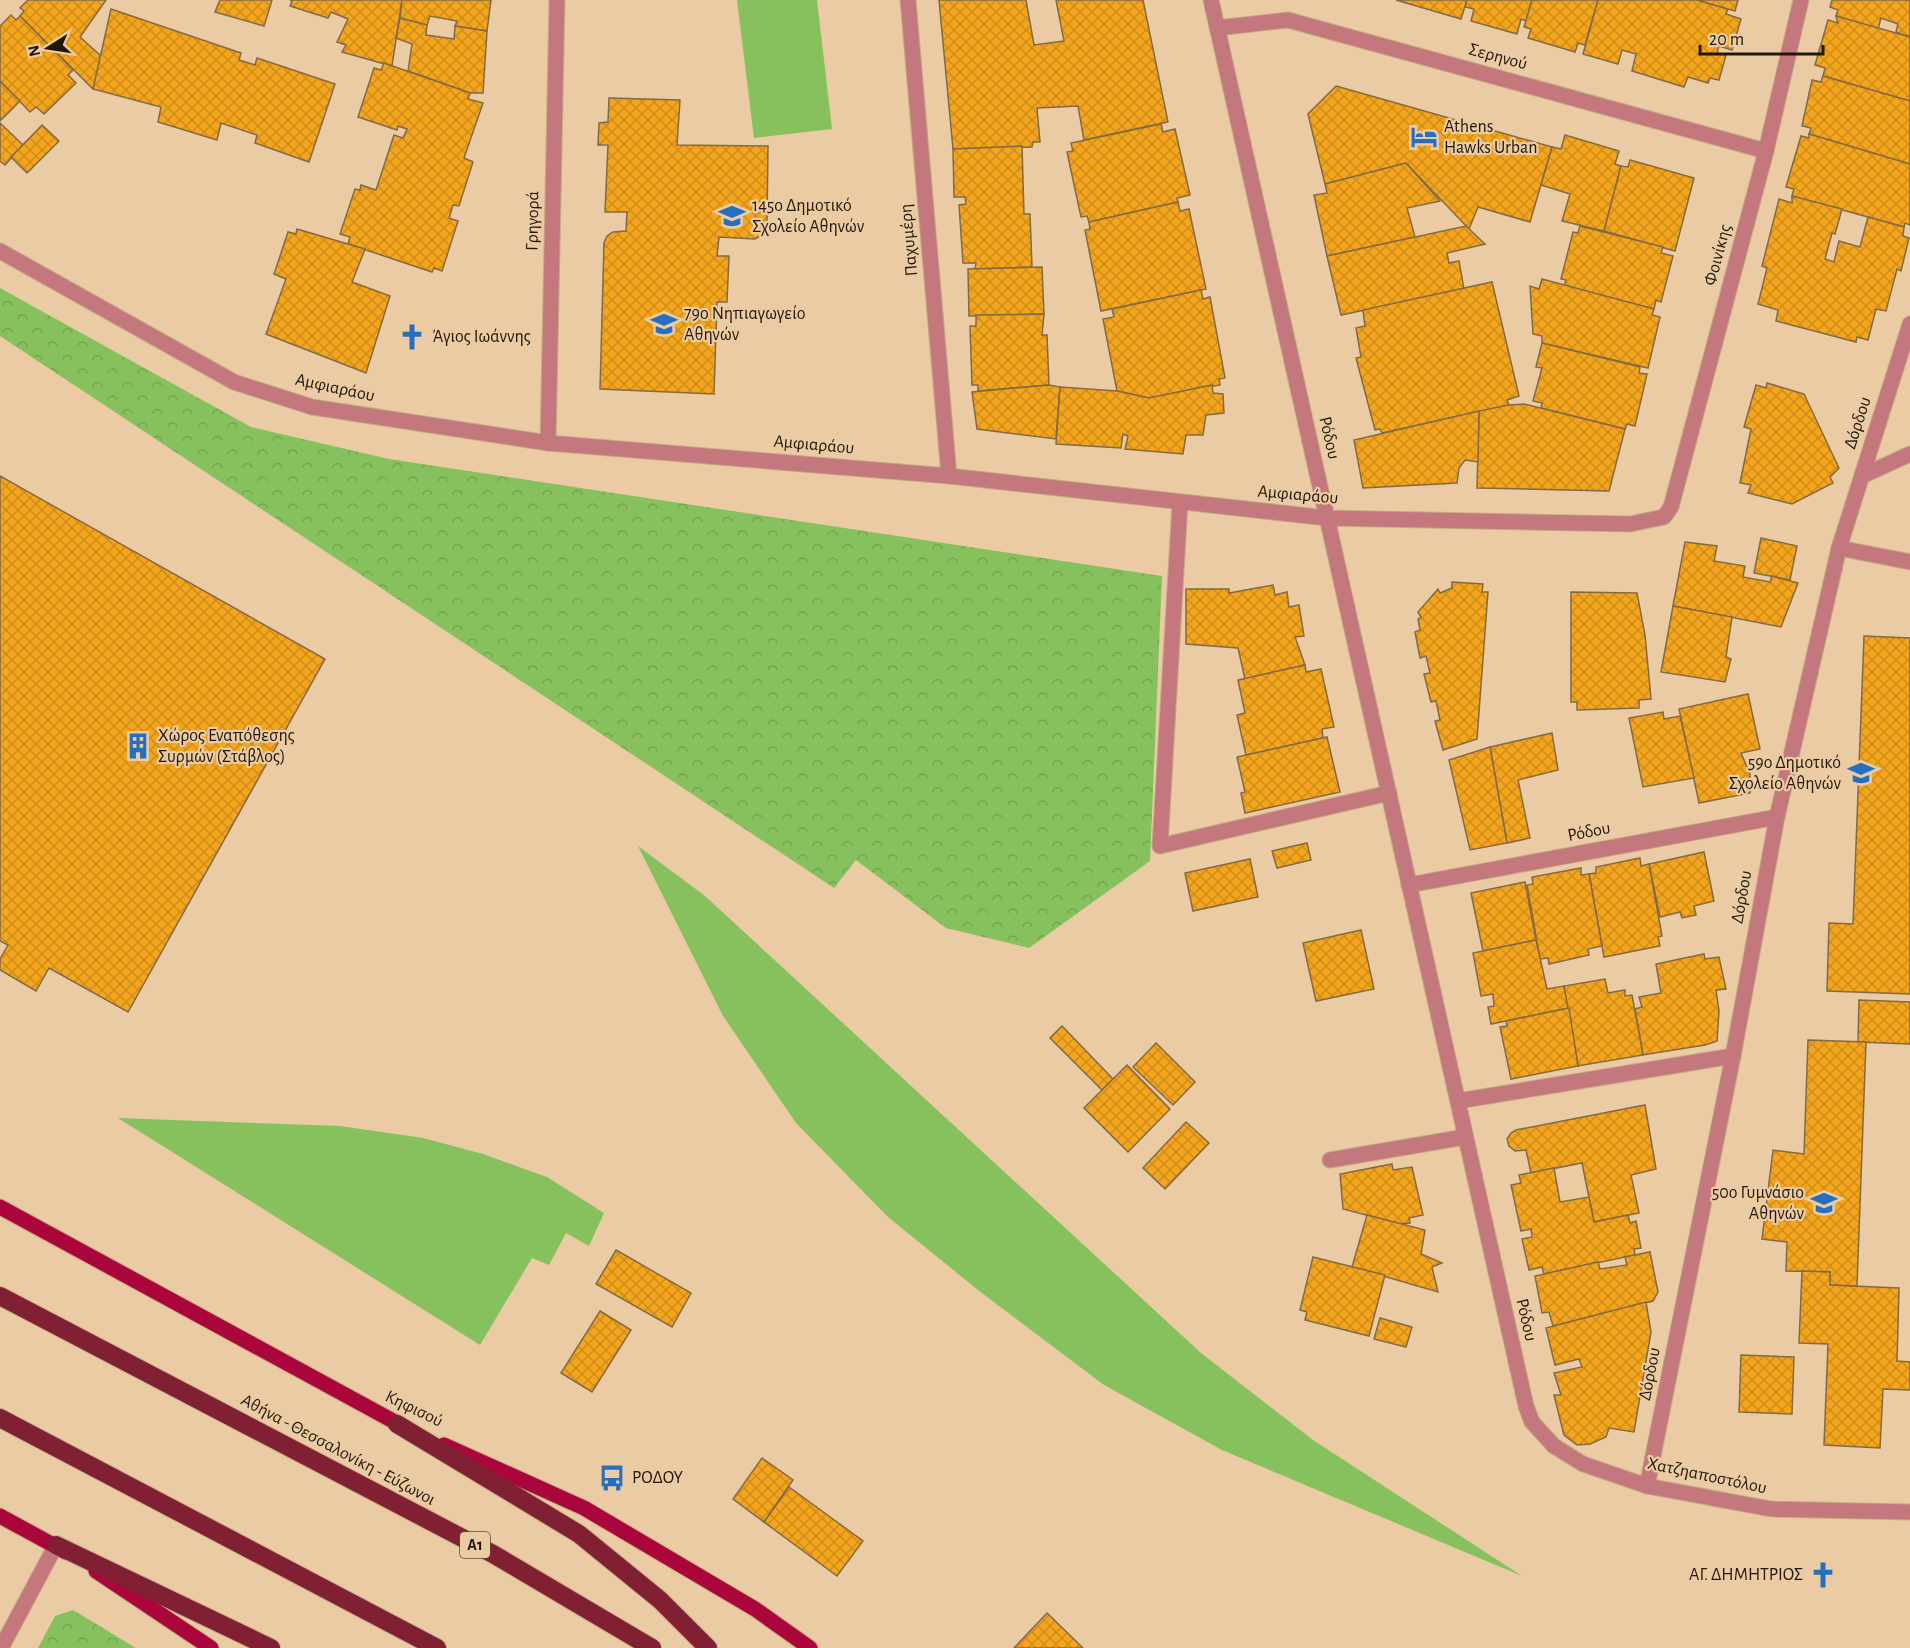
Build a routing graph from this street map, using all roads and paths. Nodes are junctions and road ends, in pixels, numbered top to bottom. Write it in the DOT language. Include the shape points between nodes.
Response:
graph roads {
  1 [pos="557,0"];
  2 [pos="908,0"];
  3 [pos="1211,0"];
  4 [pos="1801,0"];
  5 [pos="1217,28"];
  6 [pos="1766,151"];
  7 [pos="0,251"];
  8 [pos="1910,324"];
  9 [pos="548,442"];
  10 [pos="1910,454"];
  11 [pos="949,476"];
  12 [pos="1862,476"];
  13 [pos="1180,502"];
  14 [pos="1327,518"];
  15 [pos="1664,518"];
  16 [pos="1839,548"];
  17 [pos="1910,562"];
  18 [pos="1389,793"];
  19 [pos="1777,817"];
  20 [pos="1409,885"];
  21 [pos="1733,1056"];
  22 [pos="1458,1101"];
  23 [pos="1465,1137"];
  24 [pos="1330,1160"];
  25 [pos="0,1207"];
  26 [pos="0,1296"];
  27 [pos="1526,1406"];
  28 [pos="0,1418"];
  29 [pos="397,1424"];
  30 [pos="1647,1486"];
  31 [pos="1910,1512"];
  32 [pos="0,1516"];
  33 [pos="56,1545"];
  34 [pos="2,1648"];
  35 [pos="211,1648"];
  36 [pos="271,1648"];
  37 [pos="438,1648"];
  38 [pos="652,1648"];
  39 [pos="708,1648"];
  40 [pos="810,1648"];
  1 -- 9 [label="street, Γρηγορά"];
  2 -- 11 [label="street, Παχυμέρη"];
  3 -- 5 [label="street, Ρόδου"];
  4 -- 6 [label="street, Φοινίκης"];
  5 -- 6 [label="street, Σερηνού" via="1288,20"];
  5 -- 14 [label="street, Ρόδου"];
  6 -- 15 [label="street, Φοινίκης" via="1671,507"];
  7 -- 9 [label="street, Αμφιαράου" via="234,382 312,408"];
  8 -- 12 [label="street, Δόρδου"];
  9 -- 11 [label="street, Αμφιαράου"];
  10 -- 12 [label="street"];
  11 -- 13 [label="street, Αμφιαράου"];
  12 -- 16 [label="street, Δόρδου"];
  13 -- 14 [label="street, Αμφιαράου"];
  13 -- 18 [label="street" via="1160,846"];
  14 -- 15 [label="street, Αμφιαράου" via="1630,524"];
  14 -- 18 [label="street, Ρόδου"];
  16 -- 17 [label="street"];
  16 -- 19 [label="street, Δόρδου"];
  18 -- 20 [label="street, Ρόδου"];
  19 -- 20 [label="street, Ρόδου"];
  19 -- 21 [label="street, Δόρδου"];
  20 -- 22 [label="street, Ρόδου"];
  21 -- 22 [label="street"];
  21 -- 30 [label="street, Δόρδου"];
  22 -- 23 [label="street, Ρόδου"];
  23 -- 24 [label="street"];
  23 -- 27 [label="street, Ρόδου"];
  25 -- 29 [label="main road, Κηφισού"];
  26 -- 38 [label="highway, Αθήνα - Θεσσαλονίκη - Εύζωνοι / Α1" via="493,1554"];
  27 -- 30 [label="street, Χατζηαποστόλου" via="1532,1422 1554,1446 1583,1464"];
  28 -- 37 [label="highway"];
  29 -- 39 [label="highway" via="579,1534 660,1600"];
  29 -- 40 [label="main road, Κηφισού" via="584,1508 755,1609"];
  30 -- 31 [label="street, Χατζηαποστόλου" via="1771,1509"];
  32 -- 33 [label="main road"];
  33 -- 34 [label="street"];
  33 -- 35 [label="main road"];
  33 -- 36 [label="highway"];
}
